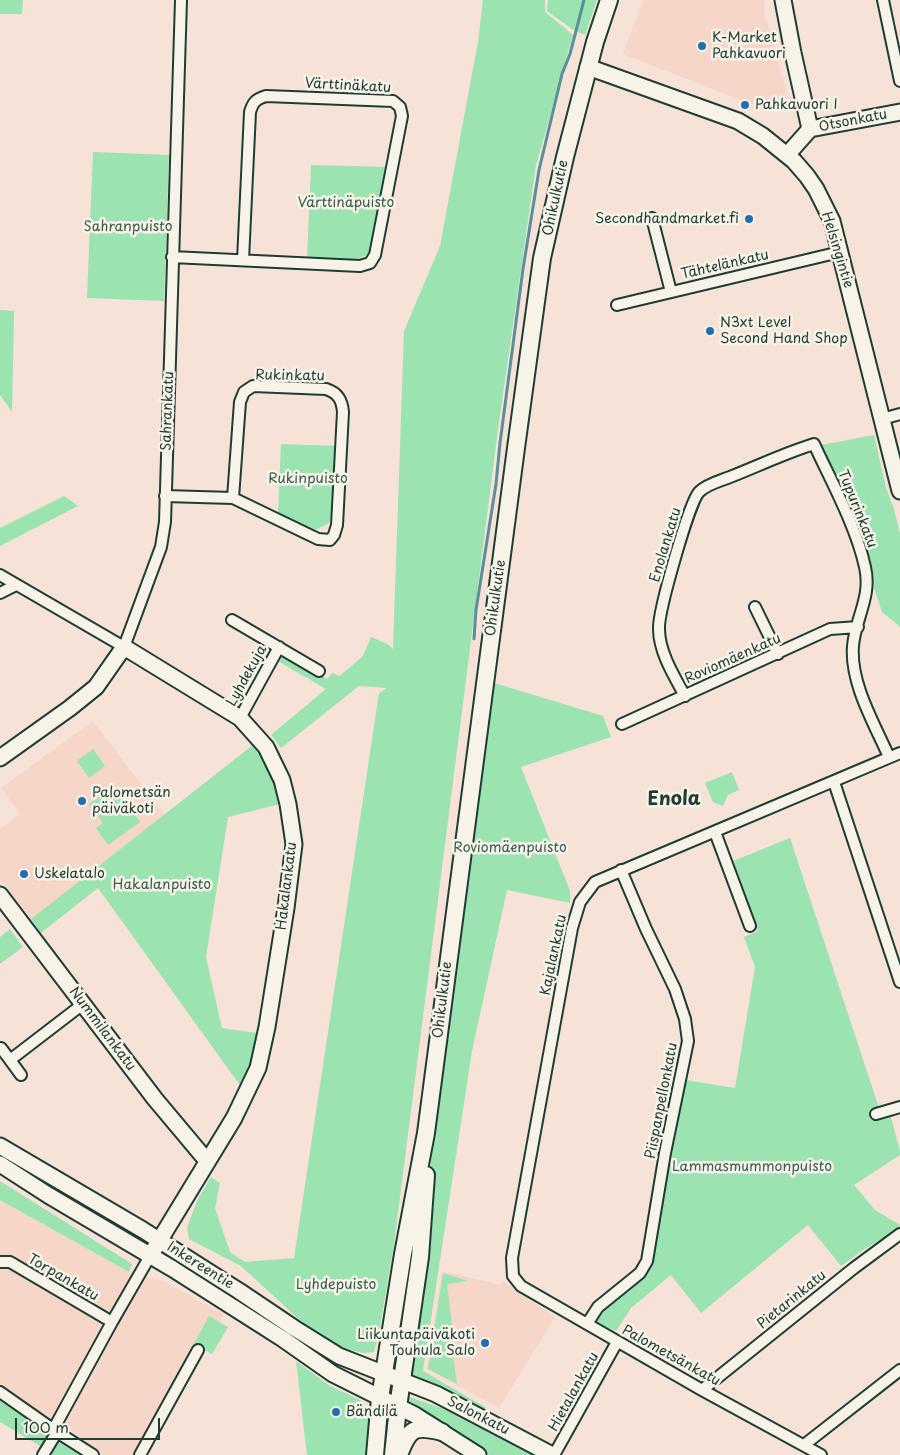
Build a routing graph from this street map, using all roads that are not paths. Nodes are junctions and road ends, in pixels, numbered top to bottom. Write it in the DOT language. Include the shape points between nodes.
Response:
graph roads {
  1 [pos="181,0"];
  2 [pos="609,0"];
  3 [pos="783,0"];
  4 [pos="884,0"];
  5 [pos="588,67"];
  6 [pos="900,81"];
  7 [pos="900,112"];
  8 [pos="810,129"];
  9 [pos="787,155"];
  10 [pos="652,218"];
  11 [pos="840,252"];
  12 [pos="172,257"];
  13 [pos="243,260"];
  14 [pos="671,292"];
  15 [pos="617,305"];
  16 [pos="900,414"];
  17 [pos="882,419"];
  18 [pos="814,444"];
  19 [pos="900,491"];
  20 [pos="165,496"];
  21 [pos="234,498"];
  22 [pos="0,575"];
  23 [pos="16,585"];
  24 [pos="0,593"];
  25 [pos="755,607"];
  26 [pos="232,620"];
  27 [pos="858,627"];
  28 [pos="124,647"];
  29 [pos="279,647"];
  30 [pos="778,654"];
  31 [pos="319,671"];
  32 [pos="685,696"];
  33 [pos="240,718"];
  34 [pos="622,724"];
  35 [pos="900,753"];
  36 [pos="889,757"];
  37 [pos="0,758"];
  38 [pos="834,782"];
  39 [pos="715,832"];
  40 [pos="621,870"];
  41 [pos="0,895"];
  42 [pos="750,926"];
  43 [pos="900,982"];
  44 [pos="83,1004"];
  45 [pos="1,1048"];
  46 [pos="10,1060"];
  47 [pos="21,1075"];
  48 [pos="900,1107"];
  49 [pos="876,1114"];
  50 [pos="426,1133"];
  51 [pos="0,1146"];
  52 [pos="208,1161"];
  53 [pos="0,1164"];
  54 [pos="900,1234"];
  55 [pos="160,1241"];
  56 [pos="150,1256"];
  57 [pos="0,1262"];
  58 [pos="513,1276"];
  59 [pos="112,1322"];
  60 [pos="587,1324"];
  61 [pos="617,1342"];
  62 [pos="198,1350"];
  63 [pos="900,1370"];
  64 [pos="384,1374"];
  65 [pos="402,1381"];
  66 [pos="702,1390"];
  67 [pos="0,1392"];
  68 [pos="380,1398"];
  69 [pos="398,1406"];
  70 [pos="55,1431"];
  71 [pos="442,1432"];
  72 [pos="804,1445"];
  73 [pos="43,1455"];
  74 [pos="93,1455"];
  75 [pos="140,1455"];
  76 [pos="375,1455"];
  77 [pos="392,1455"];
  78 [pos="399,1455"];
  79 [pos="478,1455"];
  80 [pos="553,1455"];
  81 [pos="821,1455"];
  1 -- 12 [label="street, Sahrankatu"];
  2 -- 5 [label="main road"];
  3 -- 8 [label="street"];
  4 -- 6 [label="street"];
  5 -- 9 [label="street, Helsingintie" via="738,121"];
  5 -- 50 [label="main road, Ohikulkutie" via="542,258"];
  7 -- 8 [label="street, Otsonkatu"];
  8 -- 9 [label="street, Otsonkatu"];
  9 -- 11 [label="street, Helsingintie" via="816,189 832,221"];
  10 -- 14 [label="street"];
  11 -- 14 [label="street, Tähtelänkatu"];
  11 -- 17 [label="street, Helsingintie"];
  12 -- 13 [label="street, Värttinäkatu"];
  12 -- 20 [label="street, Sahrankatu"];
  13 -- 13 [label="street, Värttinäkatu" via="360,266 370,263 375,254 402,116 397,103 266,96 253,103"];
  14 -- 15 [label="street, Tähtelänkatu"];
  16 -- 17 [label="street"];
  17 -- 19 [label="street, Helsingintie"];
  18 -- 27 [label="street, Tupurinkatu" via="866,568 867,590"];
  18 -- 32 [label="street, Enolankatu" via="714,483 699,492 689,511 658,630 663,652"];
  20 -- 21 [label="street, Rukinkatu"];
  20 -- 28 [label="street, Sahrankatu" via="161,546"];
  21 -- 21 [label="street, Rukinkatu" via="318,539 330,540 337,525 343,412 336,393 326,389 254,386 244,392 240,402"];
  22 -- 23 [label="street, Hakalankatu"];
  23 -- 24 [label="street"];
  23 -- 28 [label="street, Hakalankatu"];
  25 -- 30 [label="street"];
  26 -- 29 [label="street, Lyhdekuja"];
  27 -- 30 [label="street, Roviomäenkatu" via="830,629"];
  27 -- 36 [label="street, Tupurinkatu" via="852,663"];
  28 -- 33 [label="street, Hakalankatu"];
  28 -- 37 [label="street, Sahrankatu" via="96,687"];
  29 -- 31 [label="street, Lyhdekuja"];
  29 -- 33 [label="street, Lyhdekuja"];
  30 -- 32 [label="street, Roviomäenkatu"];
  32 -- 34 [label="street, Roviomäenkatu"];
  33 -- 52 [label="street, Hakalankatu" via="266,747 282,780 294,851 258,1068 234,1118"];
  35 -- 36 [label="street, Kajalankatu"];
  36 -- 38 [label="street, Kajalankatu"];
  38 -- 39 [label="street, Kajalankatu"];
  38 -- 43 [label="street"];
  39 -- 40 [label="street, Kajalankatu"];
  39 -- 42 [label="street"];
  40 -- 58 [label="street, Kajalankatu" via="595,882 580,902 572,928 512,1258"];
  40 -- 60 [label="street, Piispanpellonkatu" via="676,989 688,1041 647,1261 640,1273 598,1307"];
  41 -- 44 [label="street, Nummilankatu"];
  44 -- 46 [label="street"];
  44 -- 52 [label="street, Nummilankatu" via="155,1099"];
  45 -- 46 [label="street"];
  46 -- 47 [label="street"];
  48 -- 49 [label="street"];
  50 -- 64 [label="main road, Ohikulkutie"];
  50 -- 65 [label="main road, Ohikulkutie" via="423,1224"];
  51 -- 55 [label="street, Inkereentie"];
  52 -- 55 [label="street, Hakalankatu"];
  53 -- 56 [label="street, Inkereentie"];
  54 -- 66 [label="street, Pietarinkatu"];
  55 -- 56 [label="street, Hakalankatu"];
  55 -- 64 [label="street, Inkereentie" via="325,1348"];
  56 -- 59 [label="street"];
  56 -- 68 [label="street, Inkereentie" via="284,1339 333,1374"];
  57 -- 59 [label="street, Torpankatu" via="10,1262"];
  58 -- 60 [label="street, Palometsänkatu" via="521,1286"];
  59 -- 70 [label="street"];
  60 -- 61 [label="street, Palometsänkatu"];
  61 -- 66 [label="street, Palometsänkatu"];
  61 -- 80 [label="street, Hietalankatu"];
  62 -- 75 [label="street"];
  63 -- 72 [label="street"];
  64 -- 65 [label="street, Inkereentie"];
  64 -- 68 [label="main road, Ohikulkutie"];
  65 -- 69 [label="main road, Ohikulkutie"];
  65 -- 80 [label="street, Salonkatu" via="457,1404"];
  66 -- 72 [label="street, Palometsänkatu"];
  67 -- 70 [label="street"];
  68 -- 69 [label="street, Inkereentie"];
  68 -- 76 [label="main road, Ohikulkutie"];
  69 -- 71 [label="street"];
  69 -- 77 [label="main road, Ohikulkutie"];
  70 -- 73 [label="street"];
  70 -- 74 [label="street"];
  71 -- 78 [label="main road" via="428,1428 414,1430 409,1433"];
  71 -- 79 [label="street"];
  72 -- 81 [label="street, Palometsänkatu"];
}
